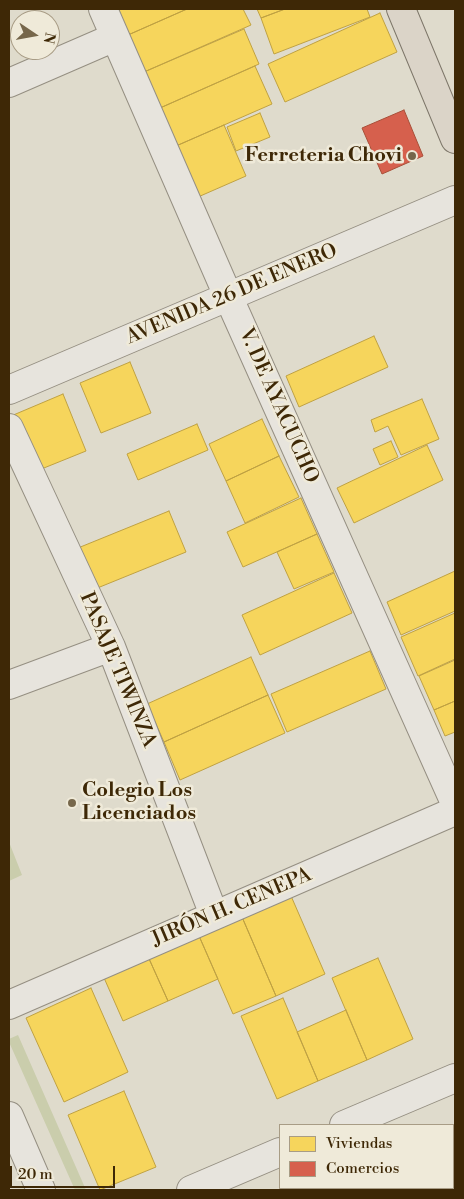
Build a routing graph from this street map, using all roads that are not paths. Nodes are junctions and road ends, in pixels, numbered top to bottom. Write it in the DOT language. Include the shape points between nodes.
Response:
graph roads {
  1 [pos="103,9"];
  2 [pos="401,9"];
  3 [pos="115,37"];
  4 [pos="9,83"];
  5 [pos="455,139"];
  6 [pos="455,200"];
  7 [pos="228,296"];
  8 [pos="9,390"];
  9 [pos="9,428"];
  10 [pos="111,647"];
  11 [pos="9,685"];
  12 [pos="455,803"];
  13 [pos="455,812"];
  14 [pos="214,916"];
  15 [pos="9,1005"];
  16 [pos="455,1078"];
  17 [pos="9,1116"];
  18 [pos="346,1124"];
  19 [pos="279,1152"];
  20 [pos="41,1190"];
  21 [pos="191,1190"];
  1 -- 3 [label="street, V. DE AYACUCHO"];
  2 -- 5 [label="highway"];
  3 -- 4 [label="street"];
  3 -- 7 [label="street, V. DE AYACUCHO"];
  6 -- 7 [label="street, AVENIDA 26 DE ENERO"];
  7 -- 8 [label="street, AVENIDA 26 DE ENERO"];
  7 -- 12 [label="street, V. DE AYACUCHO"];
  9 -- 10 [label="street, PASAJE TIWINZA"];
  10 -- 11 [label="street"];
  10 -- 14 [label="street, PASAJE TIWINZA"];
  13 -- 14 [label="street, JIRÓN H. CENEPA"];
  14 -- 15 [label="street, JIRÓN H. CENEPA"];
  16 -- 18 [label="street"];
  17 -- 20 [label="street"];
  19 -- 21 [label="street"];
}
